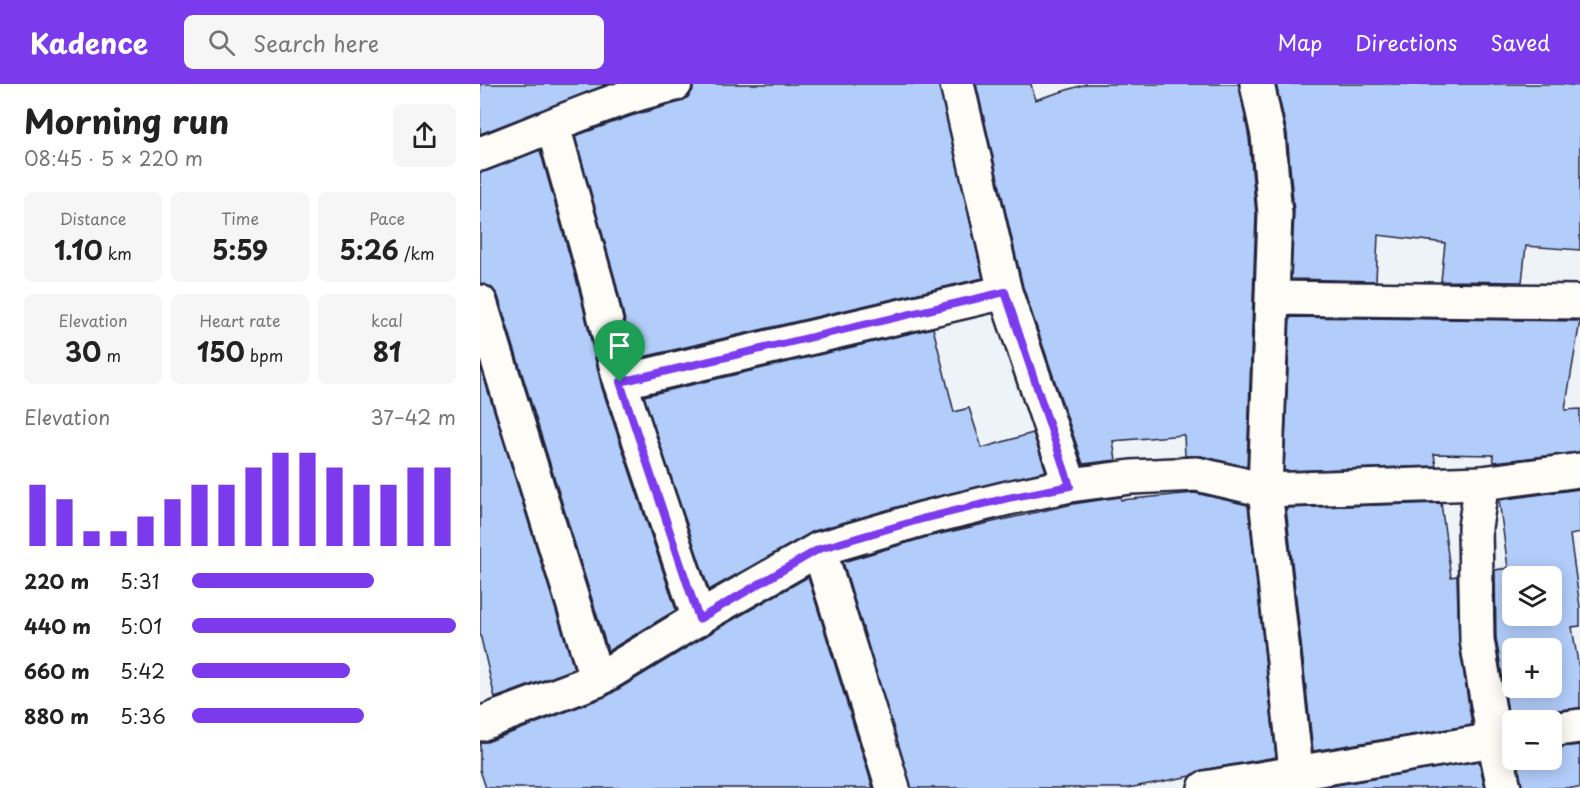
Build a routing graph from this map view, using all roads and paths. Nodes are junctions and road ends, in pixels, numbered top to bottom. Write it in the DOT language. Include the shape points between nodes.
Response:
graph roads {
  1 [pos="675,84"];
  2 [pos="957,84"];
  3 [pos="1257,84"];
  4 [pos="590,97"];
  5 [pos="553,126"];
  6 [pos="480,154"];
  7 [pos="1005,292"];
  8 [pos="1273,298"];
  9 [pos="480,302"];
  10 [pos="1580,302"];
  11 [pos="620,382"];
  12 [pos="1580,470"];
  13 [pos="1482,483"];
  14 [pos="1070,486"];
  15 [pos="1265,490"];
  16 [pos="819,549"];
  17 [pos="699,619"];
  18 [pos="597,680"];
  19 [pos="480,724"];
  20 [pos="1580,726"];
  21 [pos="1562,728"];
  22 [pos="1502,734"];
  23 [pos="1502,738"];
  24 [pos="1504,770"];
  25 [pos="1297,780"];
  26 [pos="893,788"];
  27 [pos="1205,788"];
  28 [pos="1504,788"];
  1 -- 4 [label="street"];
  2 -- 7 [label="street"];
  3 -- 8 [label="street" via="1268,135 1275,214"];
  4 -- 5 [label="street"];
  5 -- 6 [label="street"];
  5 -- 11 [label="street"];
  7 -- 11 [label="street"];
  7 -- 14 [label="street"];
  8 -- 10 [label="street"];
  8 -- 15 [label="street"];
  9 -- 18 [label="street"];
  11 -- 17 [label="street"];
  12 -- 13 [label="street"];
  13 -- 15 [label="street"];
  13 -- 22 [label="street" via="1475,527 1477,640"];
  14 -- 15 [label="street" via="1131,477 1197,474"];
  14 -- 16 [label="street" via="922,519"];
  15 -- 25 [label="street"];
  16 -- 17 [label="street"];
  16 -- 26 [label="street"];
  17 -- 18 [label="street"];
  18 -- 19 [label="street"];
  20 -- 21 [label="street"];
  23 -- 25 [label="street"];
  24 -- 28 [label="street"];
  25 -- 27 [label="street"];
}
